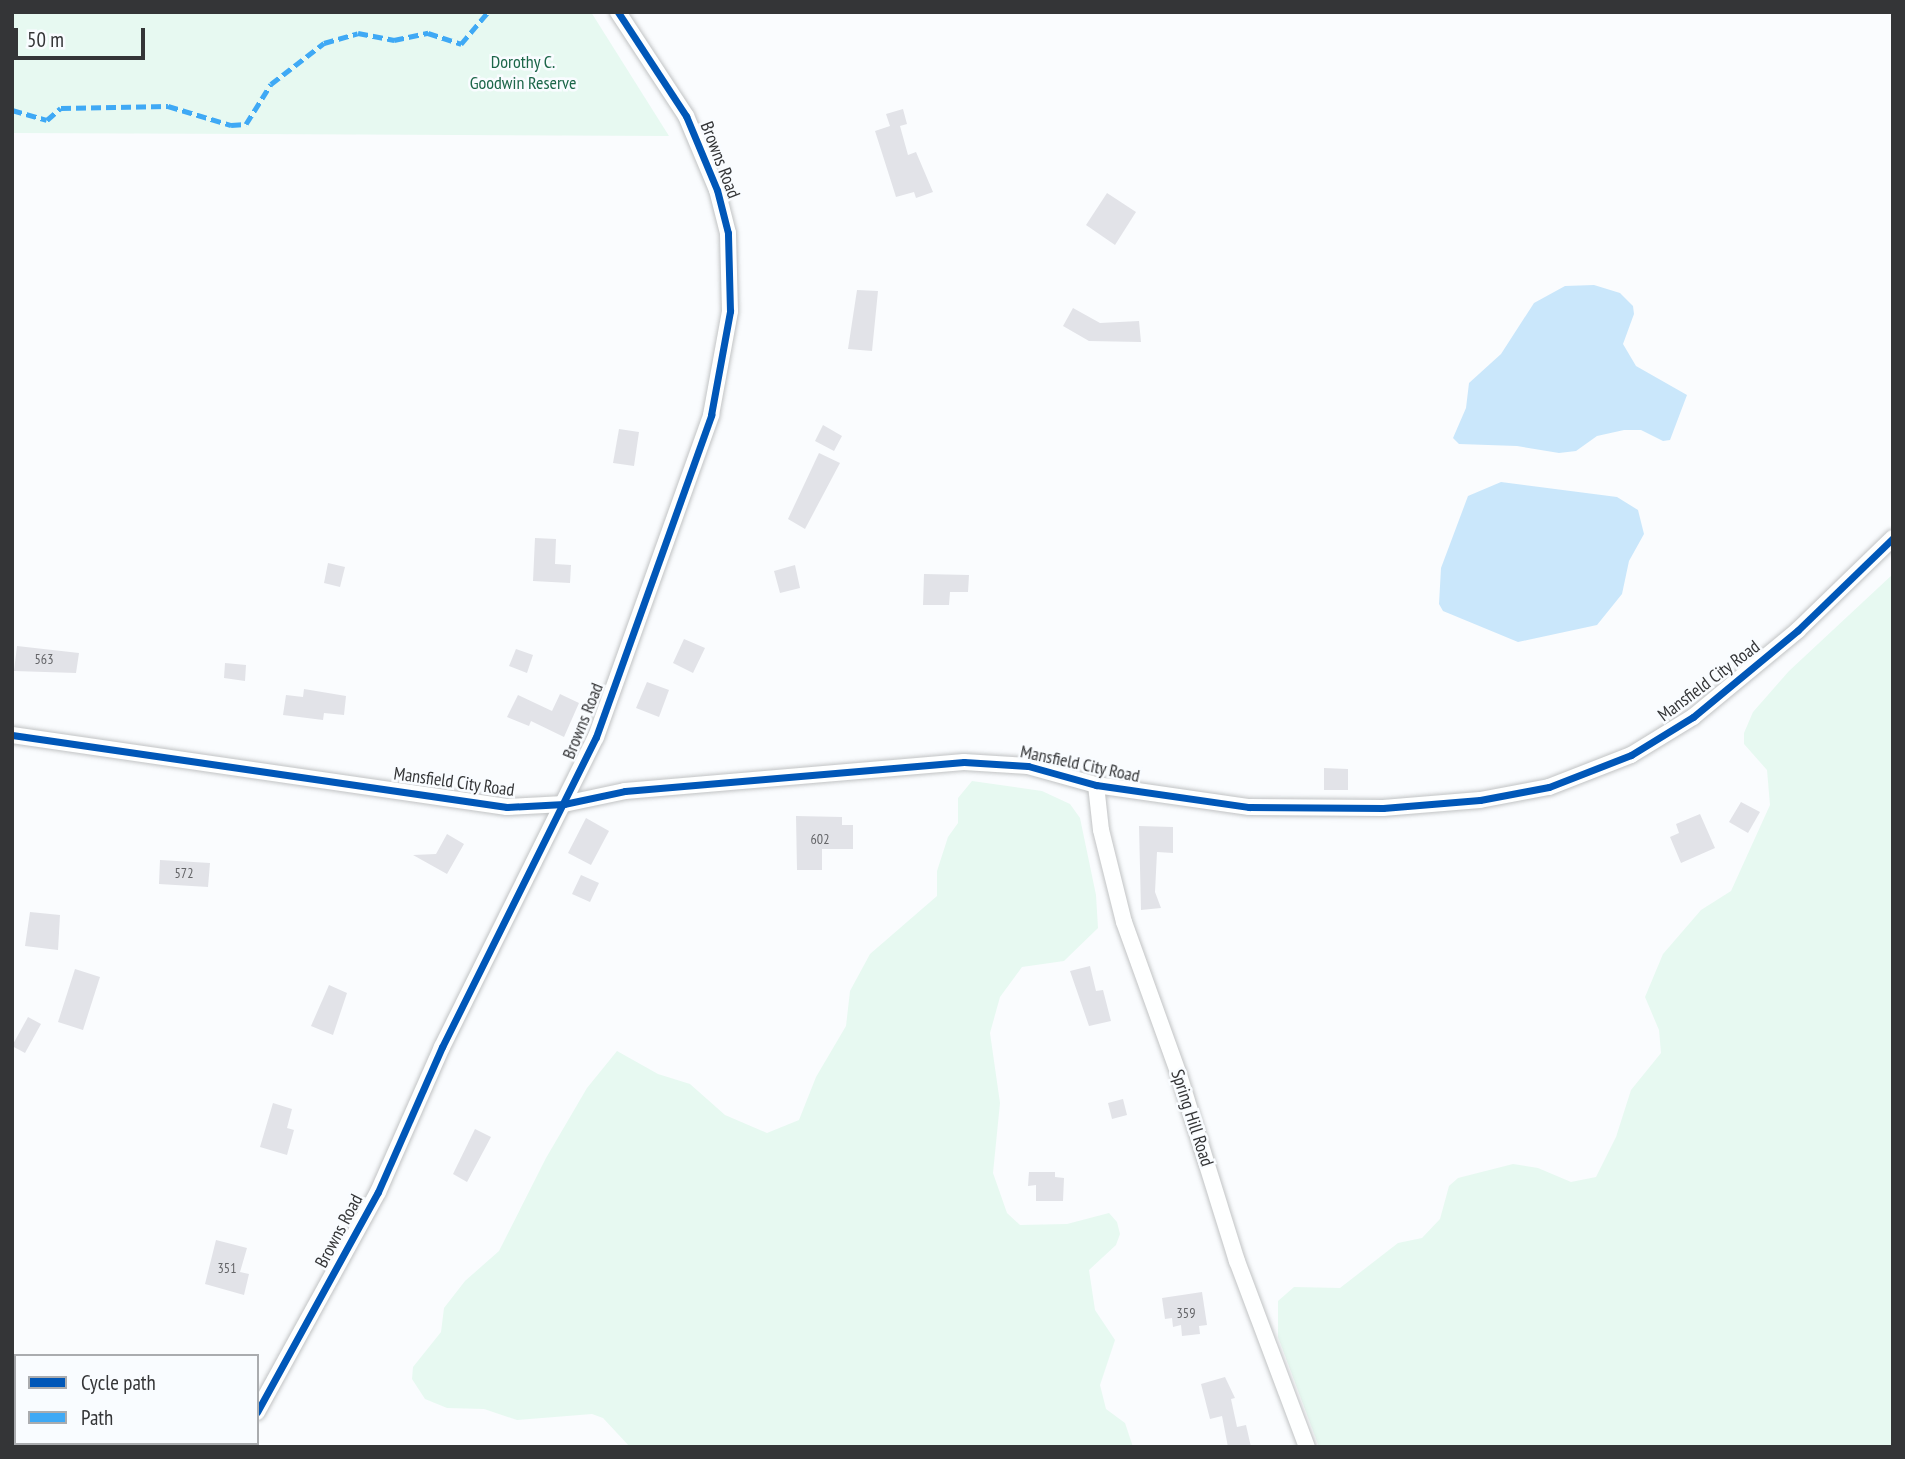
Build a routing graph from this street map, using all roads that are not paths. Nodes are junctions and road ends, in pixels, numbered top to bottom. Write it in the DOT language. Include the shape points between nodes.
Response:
graph roads {
  1 [pos="618,12"];
  2 [pos="1893,538"];
  3 [pos="12,735"];
  4 [pos="1096,785"];
  5 [pos="564,804"];
  6 [pos="259,1408"];
  7 [pos="1307,1447"];
  1 -- 5 [label="street, Browns Road" via="686,116 717,190 728,233 730,311 720,381 683,503 596,737"];
  2 -- 4 [label="street, Mansfield City Road" via="1798,630 1693,716 1631,755 1549,787 1480,800 1370,808 1249,807"];
  3 -- 5 [label="street, Mansfield City Road" via="508,807"];
  4 -- 5 [label="street, Mansfield City Road" via="1028,766 956,762 625,791"];
  4 -- 7 [label="street, Spring Hill Road" via="1101,830 1124,922 1179,1075 1237,1261"];
  5 -- 6 [label="street, Browns Road" via="442,1047 378,1192"];
}
